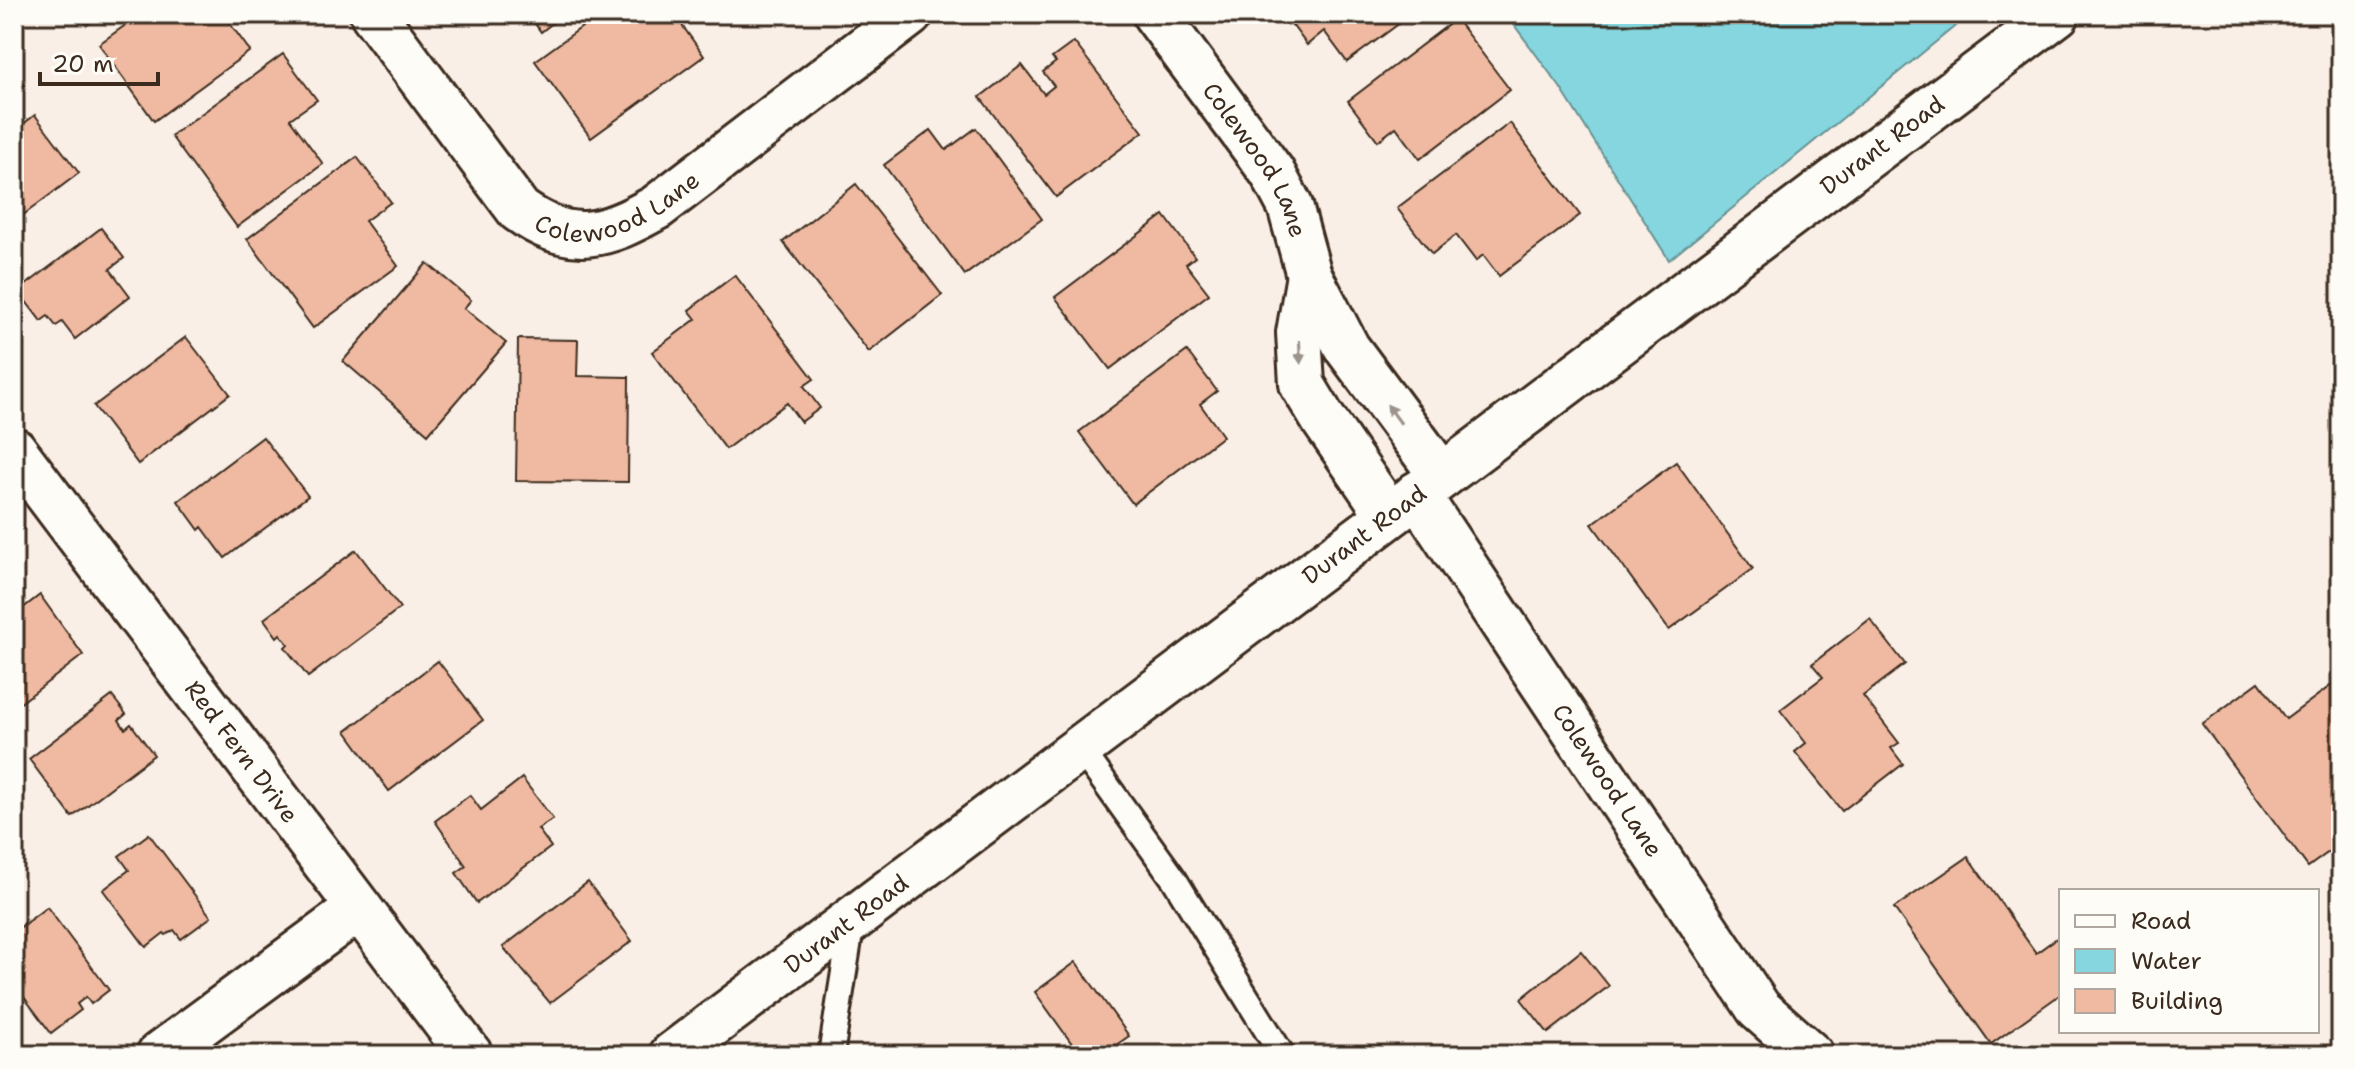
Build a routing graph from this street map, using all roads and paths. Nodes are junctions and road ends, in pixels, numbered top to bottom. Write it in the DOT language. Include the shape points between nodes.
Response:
graph roads {
  1 [pos="373,14"];
  2 [pos="910,14"];
  3 [pos="1155,14"];
  4 [pos="2057,14"];
  5 [pos="1309,275"];
  6 [pos="14,450"];
  7 [pos="1416,495"];
  8 [pos="1080,748"];
  9 [pos="359,908"];
  10 [pos="853,919"];
  11 [pos="159,1055"];
  12 [pos="470,1055"];
  13 [pos="672,1055"];
  14 [pos="831,1055"];
  15 [pos="1282,1055"];
  16 [pos="1811,1055"];
  1 -- 2 [label="street, Colewood Lane" via="519,210 538,224 577,235 601,234 657,207"];
  3 -- 5 [label="street, Colewood Lane" via="1272,172 1290,206"];
  4 -- 7 [label="street, Durant Road"];
  7 -- 5 [label="street, Colewood Lane, one-way"];
  5 -- 7 [label="street, Colewood Lane, one-way" via="1299,333 1302,384 1323,419"];
  6 -- 9 [label="street, Red Fern Drive"];
  7 -- 8 [label="street, Durant Road"];
  7 -- 16 [label="street, Colewood Lane" via="1759,1009"];
  8 -- 10 [label="street, Durant Road"];
  8 -- 15 [label="lane" via="1174,879"];
  9 -- 11 [label="street"];
  9 -- 12 [label="street, Red Fern Drive"];
  10 -- 13 [label="street, Durant Road"];
  10 -- 14 [label="lane"];
}
